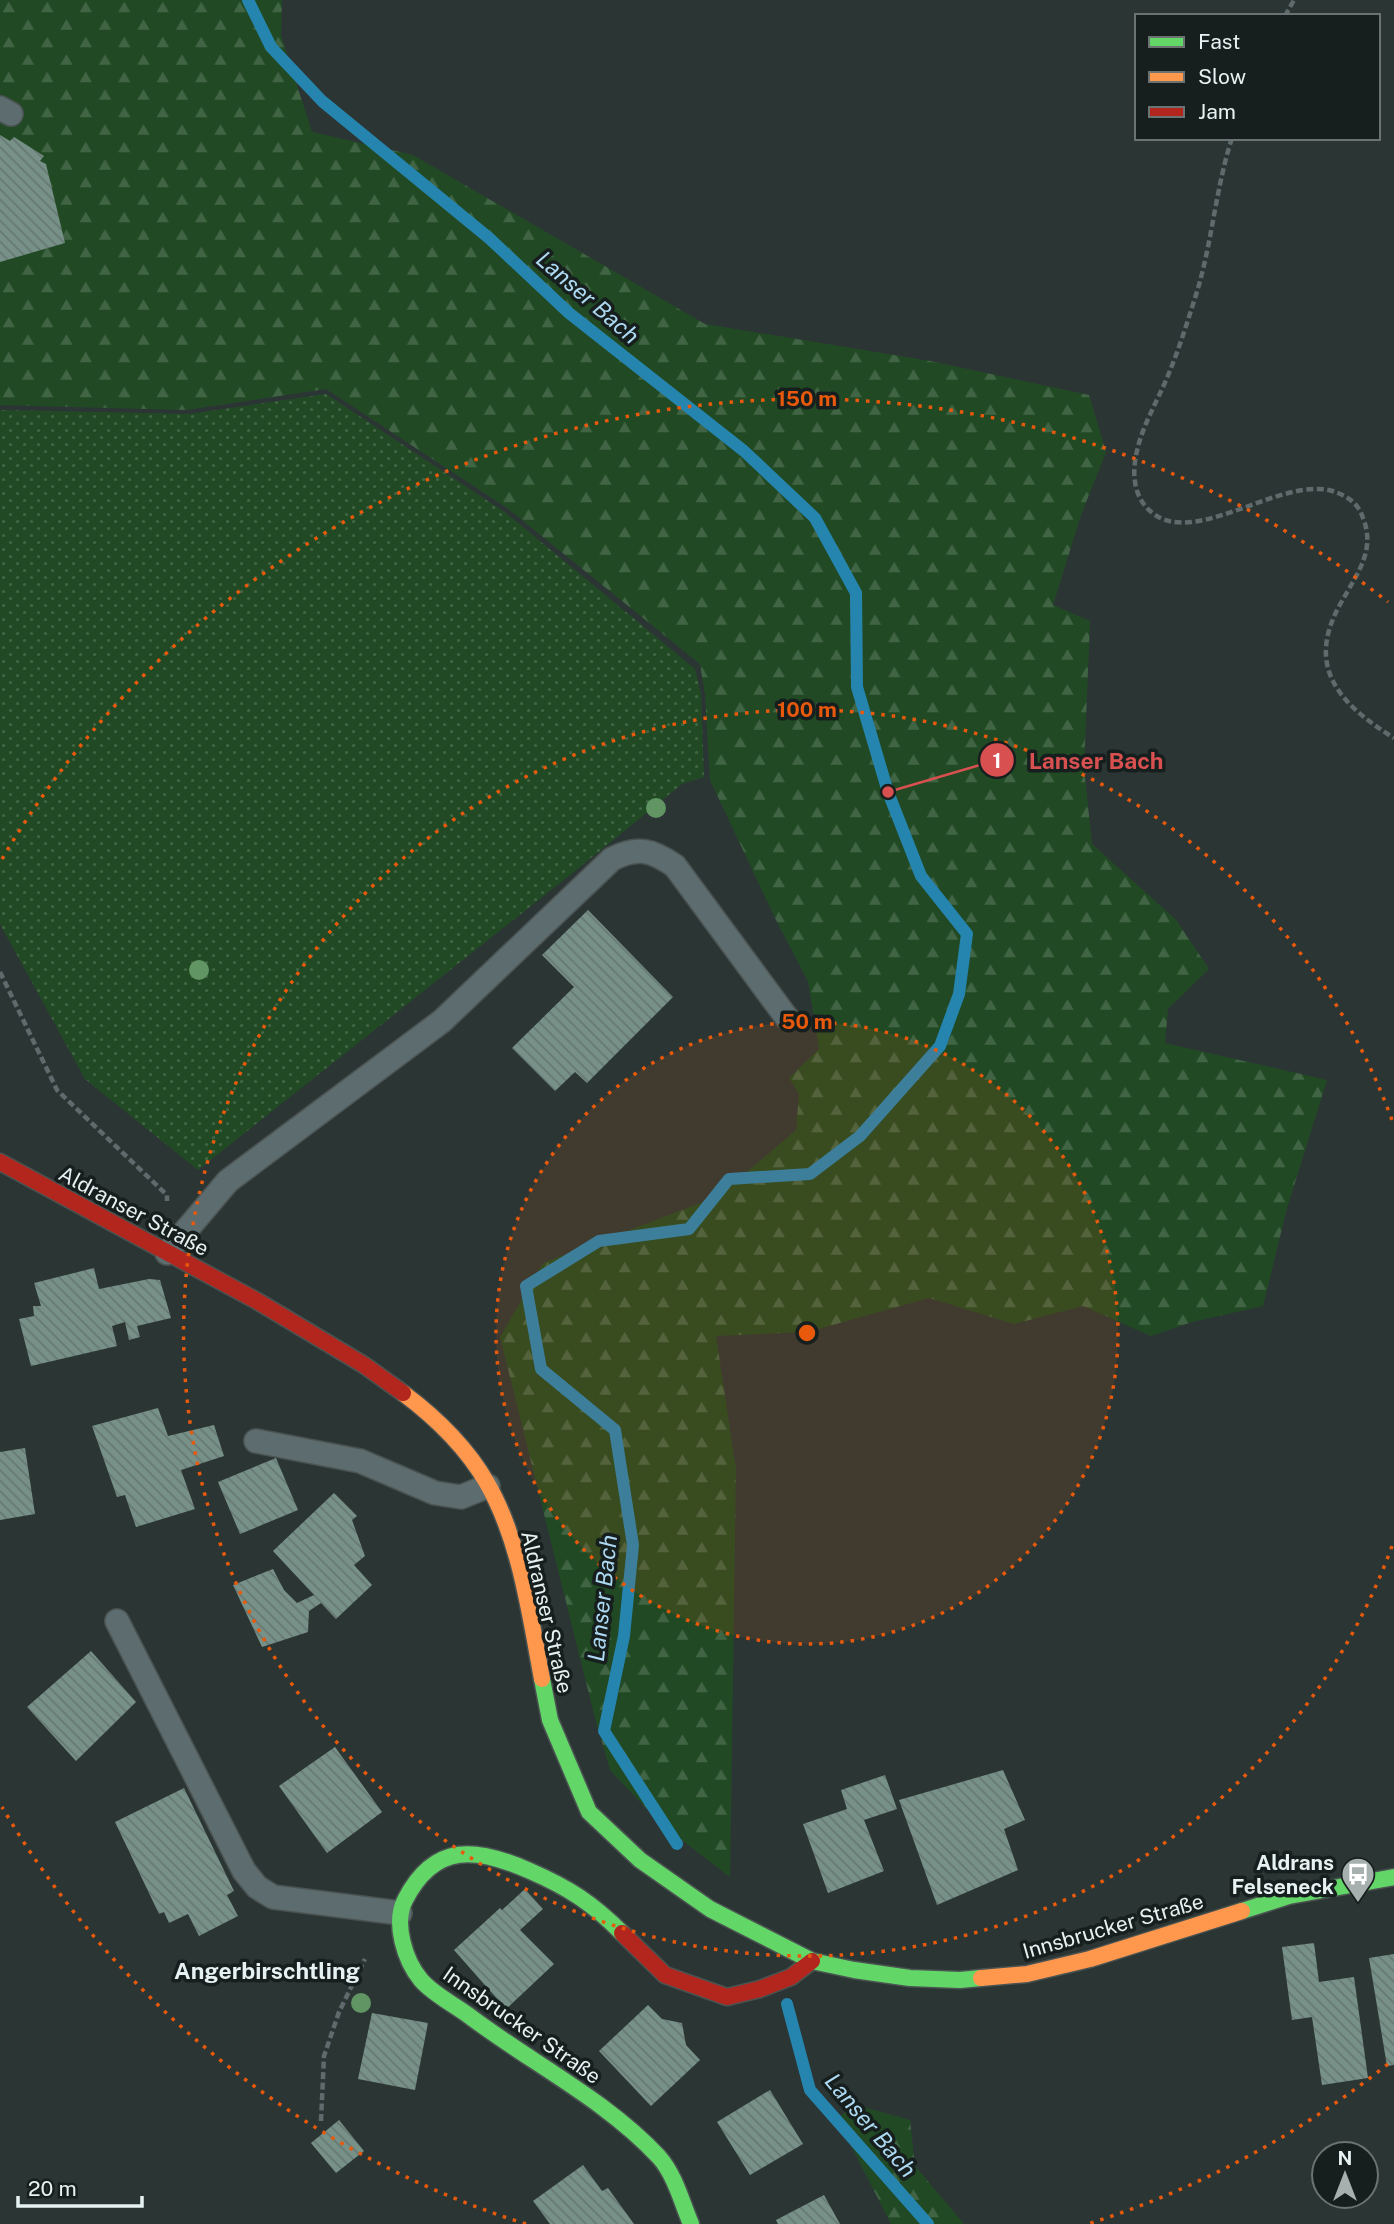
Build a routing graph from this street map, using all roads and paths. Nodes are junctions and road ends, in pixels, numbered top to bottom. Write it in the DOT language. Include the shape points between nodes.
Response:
graph roads {
  1 [pos="1232,140"];
  2 [pos="1394,738"];
  3 [pos="0,972"];
  4 [pos="787,1018"];
  5 [pos="0,1162"];
  6 [pos="167,1253"];
  7 [pos="256,1441"];
  8 [pos="488,1486"];
  9 [pos="117,1621"];
  10 [pos="1394,1877"];
  11 [pos="400,1919"];
  12 [pos="812,1961"];
  13 [pos="321,2121"];
  14 [pos="691,2224"];
  1 -- 2 [label="path" via="1196,297 1138,447 1137,491 1155,515 1173,521 1217,518 1311,488 1329,489 1359,507 1365,520 1366,555 1329,626 1326,662 1347,702"];
  3 -- 6 [label="path" via="57,1090 167,1195"];
  4 -- 6 [label="lane" via="675,866 657,853 625,853 612,859 442,1021 228,1181"];
  5 -- 6 [label="main road, Aldranser Straße"];
  6 -- 8 [label="main road, Aldranser Straße" via="364,1365 422,1407 456,1441"];
  7 -- 8 [label="lane" via="360,1461 435,1493 461,1497"];
  8 -- 12 [label="main road, Aldranser Straße" via="508,1531 524,1587 550,1720 589,1812 640,1860 710,1909"];
  9 -- 11 [label="lane" via="244,1871 257,1887 273,1897"];
  10 -- 12 [label="main road, Innsbrucker Straße" via="1289,1896 1090,1959 1027,1974 960,1980 909,1978"];
  11 -- 12 [label="main road" via="410,1889 427,1869 460,1854 477,1853 564,1886 598,1909 665,1975 727,1997 791,1977"];
  11 -- 13 [label="path" via="367,1955 339,2012 324,2056"];
  11 -- 14 [label="main road, Innsbrucker Straße" via="402,1939 422,1981 615,2116 668,2169"];
}
